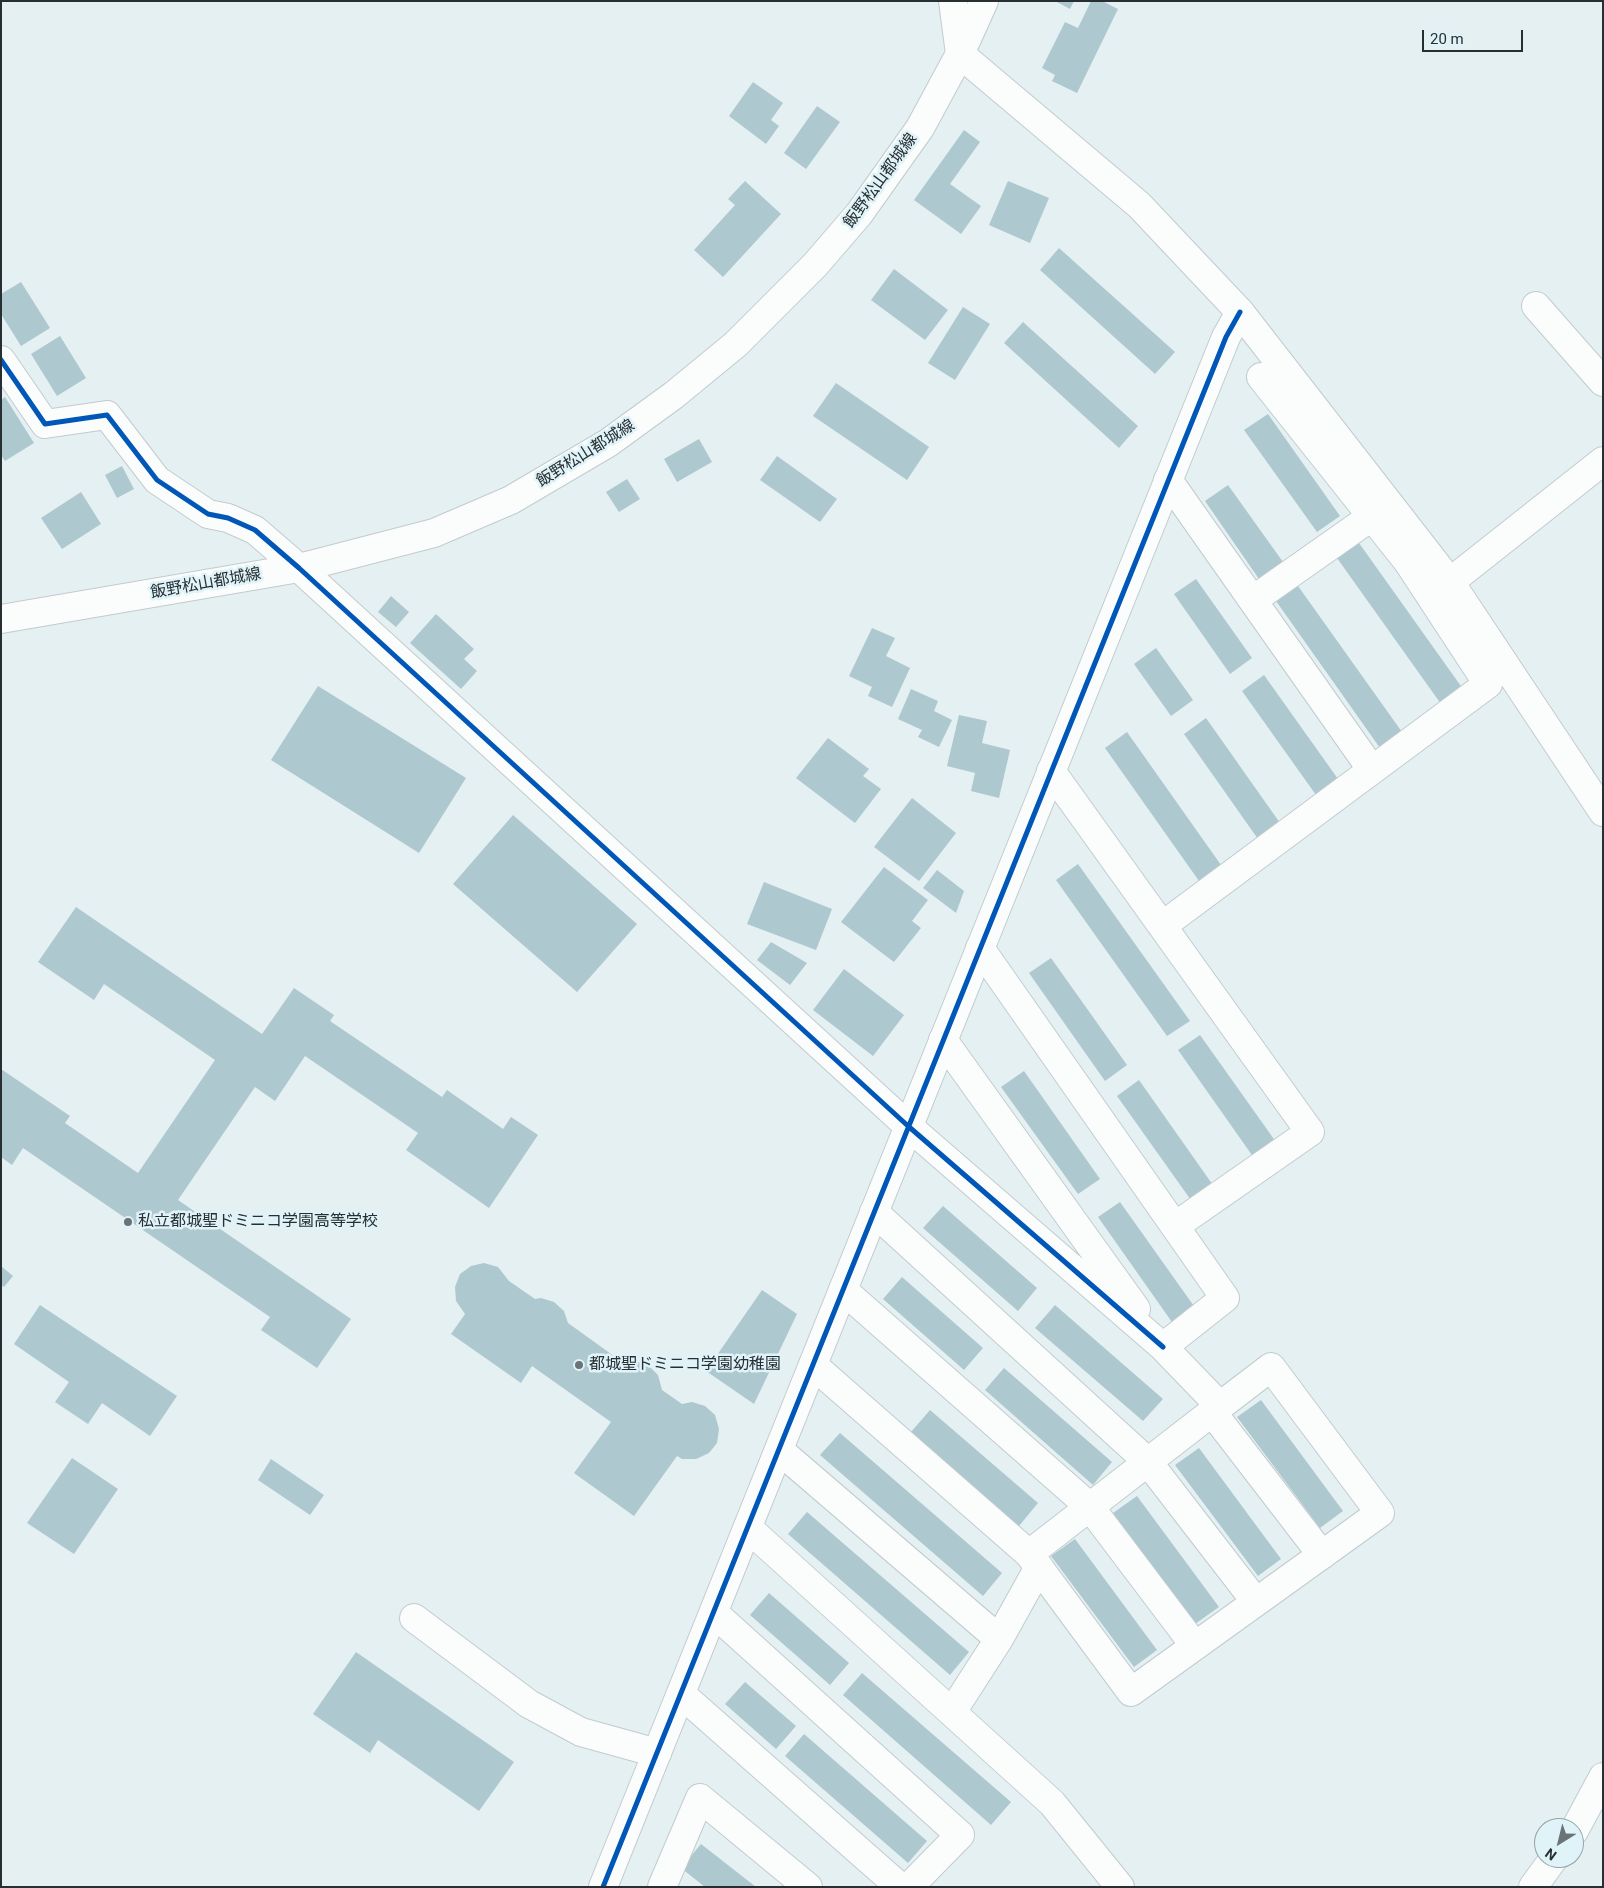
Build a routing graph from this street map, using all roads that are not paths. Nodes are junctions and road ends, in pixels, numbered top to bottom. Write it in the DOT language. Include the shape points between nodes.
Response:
graph roads {
  1 [pos="953,1"];
  2 [pos="984,1"];
  3 [pos="960,54"];
  4 [pos="1536,306"];
  5 [pos="1240,312"];
  6 [pos="1,360"];
  7 [pos="1261,377"];
  8 [pos="1603,382"];
  9 [pos="1603,461"];
  10 [pos="1168,480"];
  11 [pos="1371,517"];
  12 [pos="299,568"];
  13 [pos="1450,582"];
  14 [pos="1253,600"];
  15 [pos="1,619"];
  16 [pos="1372,770"];
  17 [pos="1051,771"];
  18 [pos="1603,812"];
  19 [pos="1162,926"];
  20 [pos="980,948"];
  21 [pos="943,1040"];
  22 [pos="908,1126"];
  23 [pos="874,1212"];
  24 [pos="1175,1226"];
  25 [pos="842,1290"];
  26 [pos="1164,1347"];
  27 [pos="813,1365"];
  28 [pos="1216,1409"];
  29 [pos="779,1450"];
  30 [pos="1148,1462"];
  31 [pos="1090,1507"];
  32 [pos="748,1528"];
  33 [pos="1322,1555"];
  34 [pos="1034,1561"];
  35 [pos="1256,1602"];
  36 [pos="714,1613"];
  37 [pos="414,1618"];
  38 [pos="999,1639"];
  39 [pos="1195,1646"];
  40 [pos="681,1694"];
  41 [pos="952,1712"];
  42 [pos="657,1753"];
  43 [pos="1603,1776"];
  44 [pos="1581,1818"];
  45 [pos="1547,1868"];
  46 [pos="668,1884"];
  47 [pos="603,1887"];
  48 [pos="808,1887"];
  49 [pos="900,1887"];
  50 [pos="908,1887"];
  51 [pos="1120,1887"];
  52 [pos="1533,1887"];
  1 -- 3 [label="street"];
  2 -- 3 [label="street, 飯野松山都城線"];
  3 -- 5 [label="street" via="1139,205"];
  3 -- 12 [label="street, 飯野松山都城線" via="920,128 859,214 769,313 674,395 608,443 511,500 434,533"];
  4 -- 8 [label="street"];
  5 -- 10 [label="street" via="1226,337"];
  5 -- 13 [label="street"];
  6 -- 12 [label="street" via="45,424 107,415 157,480 208,514 228,518 255,530"];
  7 -- 11 [label="street"];
  9 -- 13 [label="street"];
  10 -- 14 [label="street"];
  10 -- 17 [label="street"];
  11 -- 14 [label="street"];
  11 -- 16 [label="street" via="1408,562 1488,684"];
  12 -- 15 [label="street, 飯野松山都城線"];
  12 -- 22 [label="street"];
  13 -- 18 [label="street"];
  14 -- 16 [label="street"];
  16 -- 19 [label="street"];
  17 -- 19 [label="street"];
  17 -- 20 [label="street"];
  19 -- 24 [label="street" via="1310,1132"];
  20 -- 21 [label="street"];
  20 -- 24 [label="street"];
  21 -- 22 [label="street"];
  21 -- 26 [label="street"];
  22 -- 23 [label="street"];
  22 -- 26 [label="street"];
  23 -- 25 [label="street"];
  23 -- 30 [label="street"];
  24 -- 26 [label="street" via="1225,1298"];
  25 -- 27 [label="street"];
  25 -- 31 [label="street"];
  26 -- 28 [label="street"];
  27 -- 29 [label="street"];
  27 -- 34 [label="street"];
  28 -- 30 [label="street"];
  28 -- 33 [label="street"];
  28 -- 33 [label="street" via="1271,1367 1380,1513"];
  29 -- 32 [label="street"];
  29 -- 38 [label="street"];
  30 -- 31 [label="street"];
  30 -- 35 [label="street"];
  31 -- 34 [label="street"];
  31 -- 39 [label="street"];
  32 -- 36 [label="street"];
  32 -- 41 [label="street"];
  33 -- 35 [label="street"];
  34 -- 38 [label="street"];
  34 -- 39 [label="street" via="1130,1692"];
  35 -- 39 [label="street"];
  36 -- 40 [label="street"];
  36 -- 50 [label="street" via="960,1835"];
  37 -- 42 [label="street" via="529,1704 581,1732"];
  38 -- 41 [label="street"];
  40 -- 42 [label="street"];
  40 -- 49 [label="street"];
  41 -- 51 [label="street" via="1052,1803"];
  42 -- 47 [label="street"];
  43 -- 44 [label="street"];
  45 -- 52 [label="street"];
  46 -- 48 [label="street" via="700,1798"];
}
